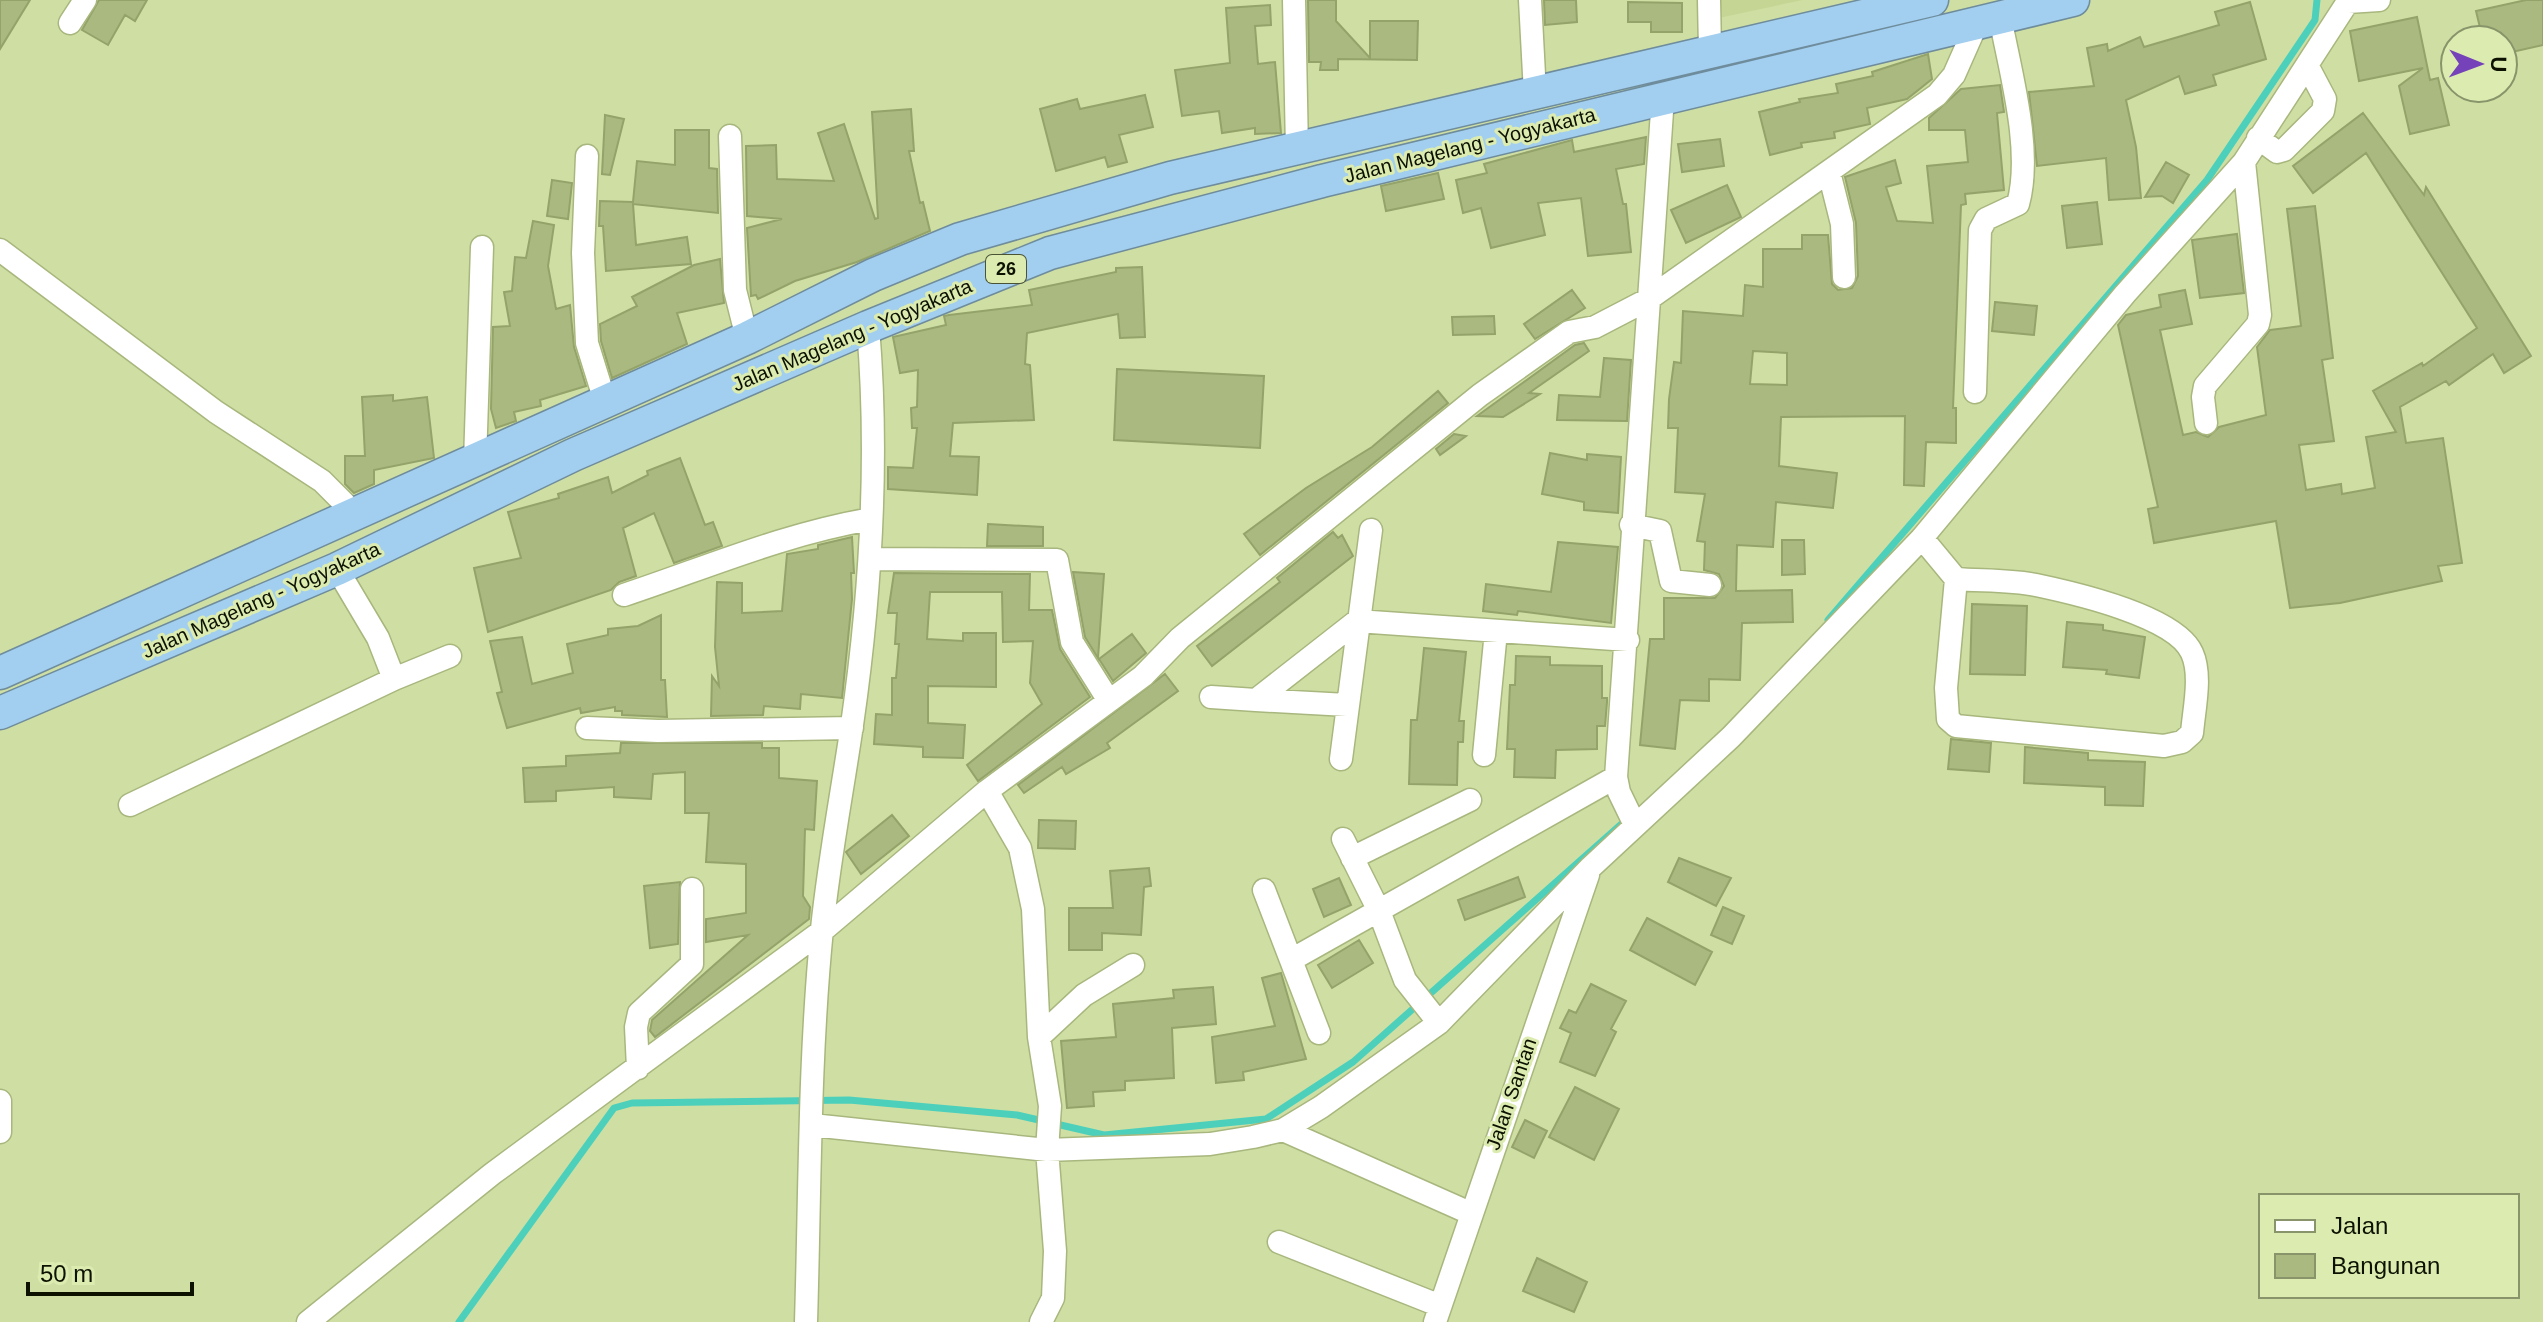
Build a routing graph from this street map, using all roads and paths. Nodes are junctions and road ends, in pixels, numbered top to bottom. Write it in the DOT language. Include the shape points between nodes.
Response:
graph roads {
  1 [pos="85,0"];
  2 [pos="1294,0"];
  3 [pos="1530,0"];
  4 [pos="1709,0"];
  5 [pos="1932,0"];
  6 [pos="2073,0"];
  7 [pos="2379,0"];
  8 [pos="2349,1"];
  9 [pos="1989,20"];
  10 [pos="70,23"];
  11 [pos="1710,50"];
  12 [pos="2307,65"];
  13 [pos="1535,93"];
  14 [pos="1663,97"];
  15 [pos="1406,121"];
  16 [pos="730,136"];
  17 [pos="2258,138"];
  18 [pos="1297,150"];
  19 [pos="587,156"];
  20 [pos="1408,161"];
  21 [pos="2244,162"];
  22 [pos="1829,172"];
  23 [pos="482,247"];
  24 [pos="0,250"];
  25 [pos="1844,277"];
  26 [pos="1647,300"];
  27 [pos="868,327"];
  28 [pos="747,338"];
  29 [pos="1975,392"];
  30 [pos="605,401"];
  31 [pos="2206,423"];
  32 [pos="475,462"];
  33 [pos="356,515"];
  34 [pos="871,519"];
  35 [pos="1631,525"];
  36 [pos="1371,530"];
  37 [pos="1922,538"];
  38 [pos="870,559"];
  39 [pos="337,569"];
  40 [pos="1956,579"];
  41 [pos="1710,585"];
  42 [pos="624,595"];
  43 [pos="1357,621"];
  44 [pos="1496,631"];
  45 [pos="1628,640"];
  46 [pos="450,656"];
  47 [pos="0,673"];
  48 [pos="394,679"];
  49 [pos="1211,697"];
  50 [pos="1256,700"];
  51 [pos="1109,701"];
  52 [pos="1347,705"];
  53 [pos="0,713"];
  54 [pos="587,728"];
  55 [pos="852,728"];
  56 [pos="1484,755"];
  57 [pos="1341,759"];
  58 [pos="1617,784"];
  59 [pos="987,791"];
  60 [pos="1470,800"];
  61 [pos="130,805"];
  62 [pos="1633,822"];
  63 [pos="1591,867"];
  64 [pos="692,889"];
  65 [pos="1264,890"];
  66 [pos="1379,911"];
  67 [pos="822,931"];
  68 [pos="1291,960"];
  69 [pos="1133,965"];
  70 [pos="1439,1023"];
  71 [pos="1319,1033"];
  72 [pos="1039,1037"];
  73 [pos="638,1068"];
  74 [pos="0,1101"];
  75 [pos="812,1121"];
  76 [pos="1283,1130"];
  77 [pos="0,1132"];
  78 [pos="1049,1142"];
  79 [pos="1470,1213"];
  80 [pos="1279,1242"];
  81 [pos="1436,1313"];
  82 [pos="308,1322"];
  83 [pos="806,1322"];
  84 [pos="1041,1322"];
  1 -- 10 [label="street"];
  2 -- 18 [label="street"];
  3 -- 13 [label="street"];
  4 -- 11 [label="street"];
  5 -- 11 [label="highway, Jalan Magelang - Yogyakarta / 26"];
  6 -- 9 [label="highway, Jalan Magelang - Yogyakarta / 26"];
  7 -- 8 [label="street"];
  8 -- 12 [label="street"];
  9 -- 14 [label="highway, Jalan Magelang - Yogyakarta / 26"];
  9 -- 22 [label="street" via="1937,95"];
  9 -- 29 [label="street" via="2023,155 2018,204 1986,219 1980,230"];
  11 -- 13 [label="highway, Jalan Magelang - Yogyakarta / 26"];
  12 -- 17 [label="street"];
  12 -- 17 [label="street" via="2325,99 2323,111 2284,150 2277,152"];
  13 -- 15 [label="highway, Jalan Magelang - Yogyakarta / 26"];
  14 -- 20 [label="highway, Jalan Magelang - Yogyakarta / 26"];
  14 -- 26 [label="street"];
  15 -- 18 [label="highway, Jalan Magelang - Yogyakarta / 26"];
  15 -- 20 [label="highway"];
  16 -- 28 [label="street" via="735,290"];
  17 -- 21 [label="street"];
  18 -- 28 [label="highway, Jalan Magelang - Yogyakarta / 26" via="1170,178 960,239 873,275"];
  19 -- 30 [label="street" via="587,343"];
  20 -- 27 [label="highway, Jalan Magelang - Yogyakarta / 26" via="1050,253"];
  21 -- 31 [label="street" via="2260,315 2205,386"];
  21 -- 37 [label="street" via="2125,294"];
  22 -- 25 [label="street" via="1842,224"];
  22 -- 26 [label="street"];
  23 -- 32 [label="street"];
  24 -- 33 [label="street" via="216,412 322,481"];
  26 -- 35 [label="street"];
  26 -- 51 [label="street" via="1595,327 1569,332 1480,395"];
  27 -- 34 [label="street" via="874,396"];
  27 -- 39 [label="highway, Jalan Magelang - Yogyakarta / 26" via="573,455"];
  28 -- 30 [label="highway, Jalan Magelang - Yogyakarta / 26"];
  30 -- 32 [label="highway, Jalan Magelang - Yogyakarta / 26"];
  32 -- 33 [label="highway, Jalan Magelang - Yogyakarta / 26"];
  33 -- 47 [label="highway, Jalan Magelang - Yogyakarta / 26"];
  34 -- 38 [label="street"];
  34 -- 42 [label="street" via="765,543"];
  35 -- 41 [label="street" via="1660,531 1671,581"];
  35 -- 45 [label="street"];
  36 -- 43 [label="street"];
  37 -- 40 [label="street"];
  37 -- 62 [label="street" via="1731,737"];
  38 -- 51 [label="street" via="1057,560 1072,642"];
  38 -- 55 [label="street"];
  39 -- 48 [label="street" via="378,638"];
  39 -- 53 [label="highway, Jalan Magelang - Yogyakarta / 26"];
  40 -- 40 [label="street" via="1946,688 1948,719 1956,726 2164,746 2192,733 2193,655 2182,636 2113,605 2034,585"];
  43 -- 44 [label="street"];
  43 -- 50 [label="street"];
  43 -- 52 [label="street"];
  44 -- 45 [label="street"];
  44 -- 56 [label="street"];
  45 -- 58 [label="street"];
  46 -- 48 [label="street"];
  48 -- 61 [label="street"];
  49 -- 50 [label="street"];
  50 -- 52 [label="street"];
  51 -- 59 [label="street"];
  52 -- 57 [label="street"];
  54 -- 55 [label="street"];
  55 -- 67 [label="street"];
  58 -- 62 [label="street"];
  58 -- 66 [label="street"];
  59 -- 67 [label="street"];
  59 -- 72 [label="street" via="1029,874"];
  60 -- 66 [label="street" via="1348,849"];
  62 -- 63 [label="street"];
  63 -- 70 [label="street"];
  63 -- 79 [label="street, Jalan Santan"];
  64 -- 73 [label="street" via="692,964 639,1013"];
  65 -- 68 [label="street"];
  66 -- 68 [label="street"];
  66 -- 70 [label="street" via="1405,980"];
  67 -- 73 [label="street"];
  67 -- 75 [label="street"];
  68 -- 71 [label="street"];
  69 -- 72 [label="street" via="1084,995"];
  70 -- 76 [label="street"];
  72 -- 78 [label="street" via="1050,1106"];
  73 -- 82 [label="street" via="492,1174"];
  74 -- 77 [label="street"];
  75 -- 78 [label="street"];
  75 -- 83 [label="street"];
  76 -- 78 [label="street" via="1210,1144"];
  76 -- 79 [label="street"];
  78 -- 84 [label="street" via="1053,1298"];
  79 -- 81 [label="street, Jalan Santan"];
  80 -- 81 [label="street"];
}
